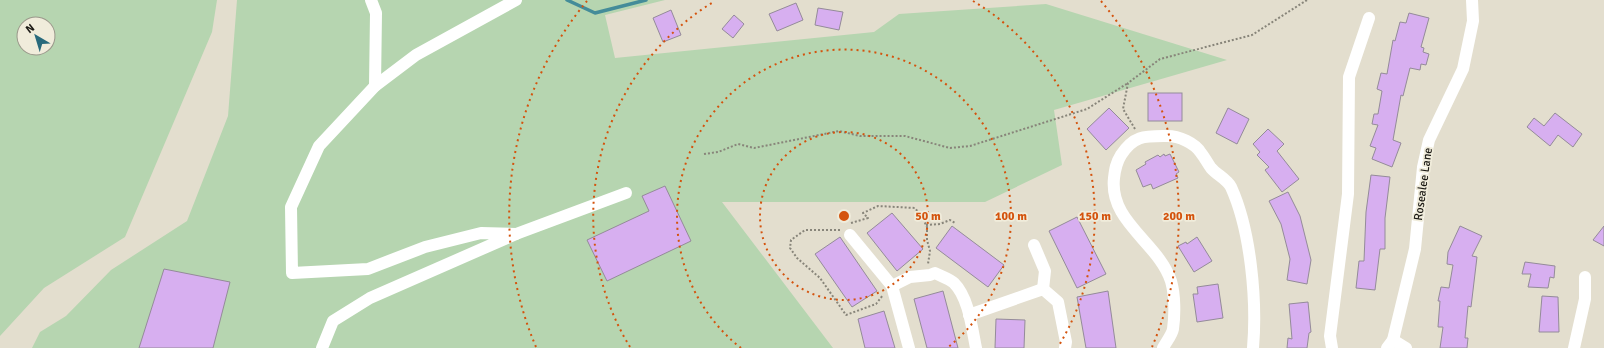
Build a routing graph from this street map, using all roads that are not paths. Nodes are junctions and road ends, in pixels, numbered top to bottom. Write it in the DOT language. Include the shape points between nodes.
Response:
graph roads {
  1 [pos="371,0"];
  2 [pos="516,0"];
  3 [pos="1472,0"];
  4 [pos="1369,18"];
  5 [pos="375,86"];
  6 [pos="626,193"];
  7 [pos="845,228"];
  8 [pos="516,234"];
  9 [pos="1034,245"];
  10 [pos="1585,277"];
  11 [pos="892,286"];
  12 [pos="1043,289"];
  13 [pos="969,315"];
  14 [pos="1390,344"];
  15 [pos="322,348"];
  16 [pos="909,348"];
  17 [pos="976,348"];
  18 [pos="1065,348"];
  19 [pos="1163,348"];
  20 [pos="1252,348"];
  21 [pos="1332,348"];
  22 [pos="1406,348"];
  23 [pos="1574,348"];
  1 -- 5 [label="street" via="376,13"];
  2 -- 5 [label="street" via="416,55"];
  3 -- 14 [label="street, Rosealee Lane" via="1473,21 1463,70 1428,147 1423,167 1415,249"];
  4 -- 21 [label="street" via="1349,77 1348,194 1330,336"];
  5 -- 8 [label="street" via="319,146 291,208 292,273 368,269 425,247 481,233"];
  6 -- 8 [label="street"];
  7 -- 11 [label="street"];
  8 -- 15 [label="street" via="370,298 334,321"];
  9 -- 12 [label="street" via="1045,271"];
  10 -- 23 [label="street" via="1585,299"];
  11 -- 13 [label="street" via="910,277 935,273 954,283"];
  11 -- 16 [label="street"];
  12 -- 13 [label="street"];
  12 -- 18 [label="street" via="1058,302"];
  13 -- 17 [label="street"];
  14 -- 22 [label="street"];
  19 -- 20 [label="street" via="1173,330 1174,305 1171,282 1162,263 1121,212 1113,191 1116,164 1128,144 1140,137 1178,136 1200,150 1211,168 1230,186 1243,223 1252,278"];
}
